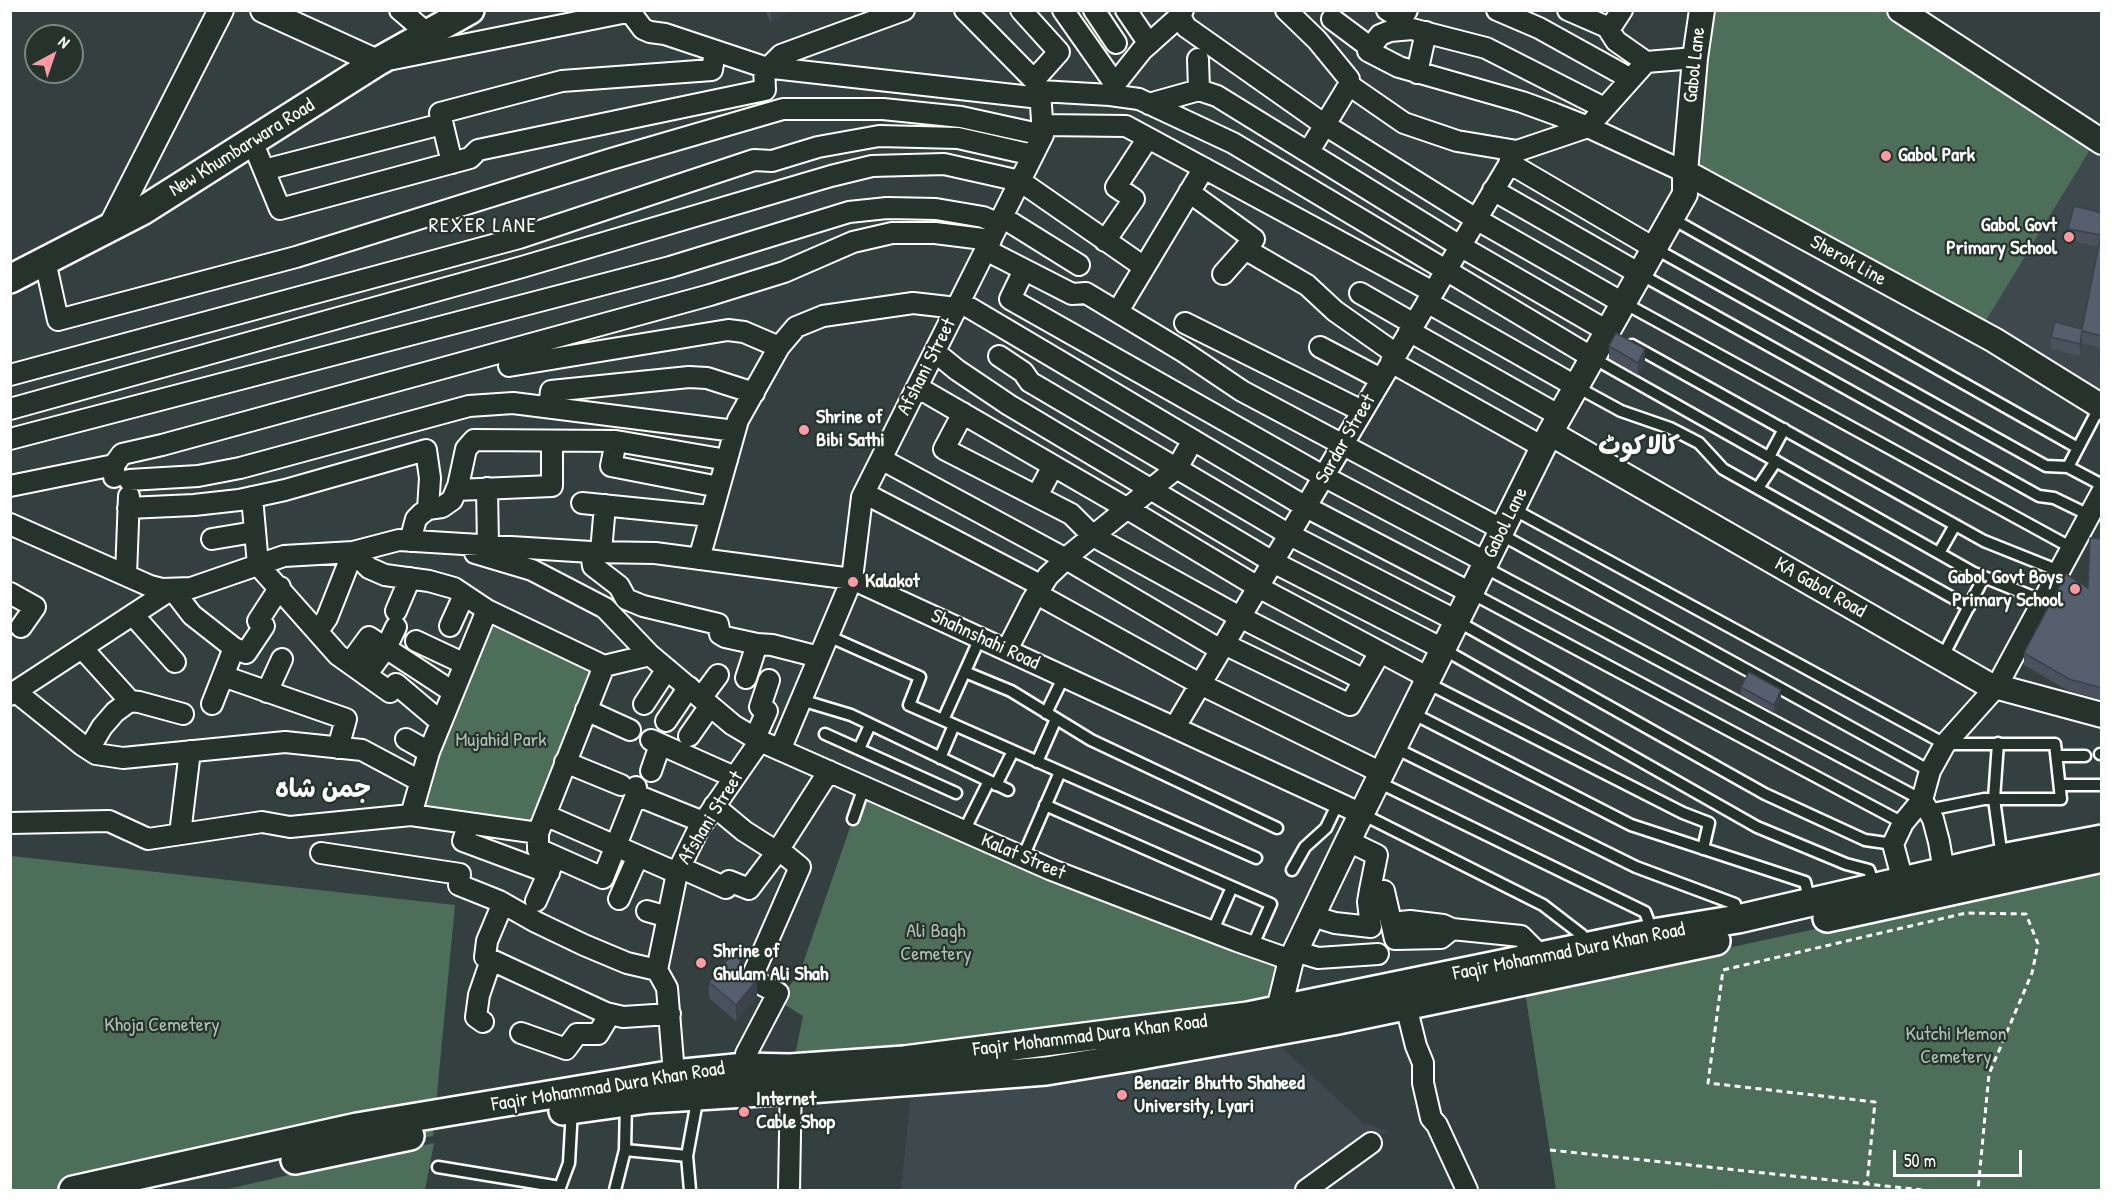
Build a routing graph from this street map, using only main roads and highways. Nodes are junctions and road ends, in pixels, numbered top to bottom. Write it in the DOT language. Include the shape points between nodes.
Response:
graph roads {
  1 [pos="470,10"];
  2 [pos="413,18"];
  3 [pos="10,279"];
  4 [pos="2102,839"];
  5 [pos="2064,856"];
  6 [pos="2102,858"];
  7 [pos="1945,882"];
  8 [pos="1540,967"];
  9 [pos="1278,1020"];
  10 [pos="1081,1037"];
  11 [pos="1086,1064"];
  12 [pos="791,1079"];
  13 [pos="572,1100"];
  14 [pos="73,1191"];
  15 [pos="147,1191"];
  1 -- 2 [label="main road, New Khumbarwara Road"];
  2 -- 3 [label="main road, New Khumbarwara Road" via="377,62 142,211"];
  4 -- 5 [label="main road, Faqir Mohammad Dura Khan Road"];
  5 -- 6 [label="main road, Faqir Mohammad Dura Khan Road"];
  5 -- 7 [label="main road, Faqir Mohammad Dura Khan Road"];
  5 -- 7 [label="main road, Faqir Mohammad Dura Khan Road" via="2001,858"];
  7 -- 8 [label="main road, Faqir Mohammad Dura Khan Road"];
  7 -- 8 [label="main road, Faqir Mohammad Dura Khan Road" via="1903,881 1738,919 1653,933 1586,948"];
  8 -- 9 [label="main road, Faqir Mohammad Dura Khan Road"];
  9 -- 10 [label="main road, Faqir Mohammad Dura Khan Road" via="1248,1016"];
  9 -- 11 [label="main road, Faqir Mohammad Dura Khan Road"];
  10 -- 11 [label="main road"];
  10 -- 12 [label="main road, Faqir Mohammad Dura Khan Road"];
  11 -- 12 [label="main road, Faqir Mohammad Dura Khan Road" via="1046,1071"];
  12 -- 13 [label="main road, Faqir Mohammad Dura Khan Road" via="698,1096 626,1102"];
  12 -- 13 [label="main road, Faqir Mohammad Dura Khan Road" via="745,1067 674,1074"];
  13 -- 14 [label="main road, Faqir Mohammad Dura Khan Road" via="357,1127"];
  13 -- 15 [label="main road, Faqir Mohammad Dura Khan Road"];
}
